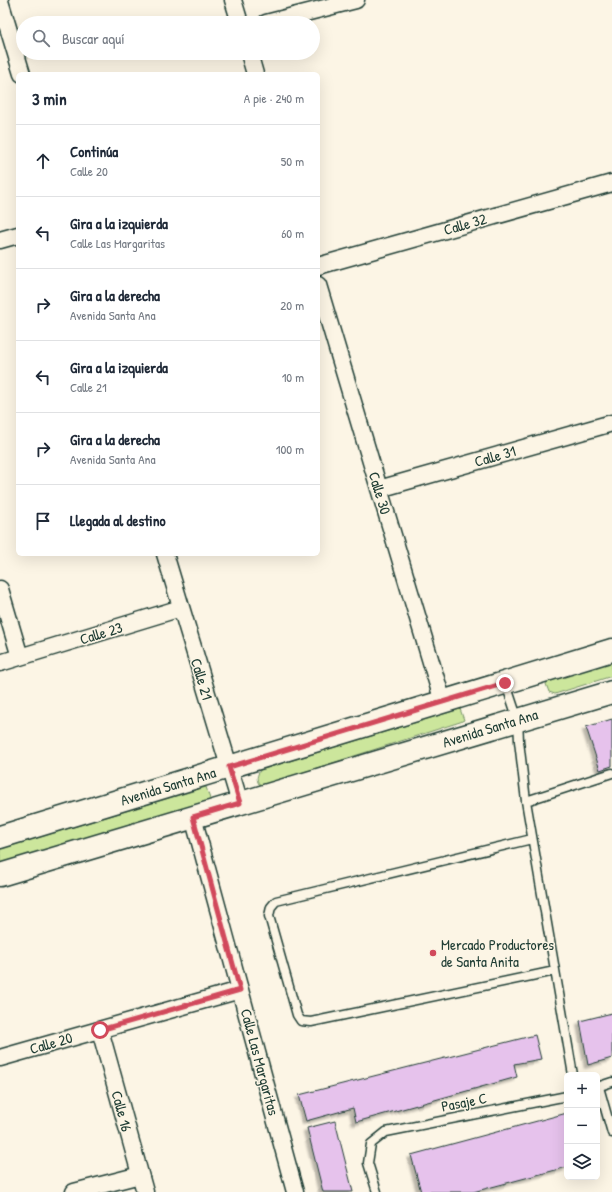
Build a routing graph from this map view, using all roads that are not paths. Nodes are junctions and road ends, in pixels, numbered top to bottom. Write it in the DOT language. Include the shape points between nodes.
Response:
graph roads {
  1 [pos="233,0"];
  2 [pos="356,0"];
  3 [pos="0,1"];
  4 [pos="238,16"];
  5 [pos="293,16"];
  6 [pos="16,54"];
  7 [pos="18,60"];
  8 [pos="251,60"];
  9 [pos="21,72"];
  10 [pos="254,72"];
  11 [pos="612,183"];
  12 [pos="16,236"];
  13 [pos="0,240"];
  14 [pos="320,265"];
  15 [pos="320,292"];
  16 [pos="612,423"];
  17 [pos="379,488"];
  18 [pos="166,556"];
  19 [pos="0,589"];
  20 [pos="181,608"];
  21 [pos="612,650"];
  22 [pos="20,657"];
  23 [pos="0,663"];
  24 [pos="505,683"];
  25 [pos="612,692"];
  26 [pos="443,702"];
  27 [pos="518,720"];
  28 [pos="229,767"];
  29 [pos="612,773"];
  30 [pos="526,801"];
  31 [pos="240,803"];
  32 [pos="193,817"];
  33 [pos="0,837"];
  34 [pos="532,839"];
  35 [pos="0,875"];
  36 [pos="555,971"];
  37 [pos="240,990"];
  38 [pos="100,1030"];
  39 [pos="0,1058"];
  40 [pos="572,1072"];
  41 [pos="612,1082"];
  42 [pos="600,1086"];
  43 [pos="600,1094"];
  44 [pos="564,1097"];
  45 [pos="612,1133"];
  46 [pos="140,1175"];
  47 [pos="74,1192"];
  48 [pos="145,1192"];
  49 [pos="296,1192"];
  50 [pos="377,1192"];
  1 -- 4 [label="street"];
  2 -- 5 [label="street"];
  3 -- 6 [label="street"];
  7 -- 9 [label="street"];
  8 -- 10 [label="street"];
  11 -- 14 [label="street, Calle 32"];
  12 -- 13 [label="street"];
  15 -- 17 [label="street, Calle 30"];
  16 -- 17 [label="street, Calle 31"];
  17 -- 26 [label="street, Calle 30"];
  18 -- 20 [label="street, Calle 21"];
  19 -- 22 [label="street"];
  20 -- 22 [label="street, Calle 23"];
  20 -- 28 [label="street, Calle 21"];
  21 -- 24 [label="street, Avenida Santa Ana"];
  22 -- 23 [label="street, Calle 23"];
  24 -- 26 [label="street, Avenida Santa Ana"];
  24 -- 27 [label="lane"];
  25 -- 27 [label="street, Avenida Santa Ana"];
  26 -- 28 [label="street, Avenida Santa Ana"];
  27 -- 30 [label="lane"];
  27 -- 31 [label="street, Avenida Santa Ana"];
  28 -- 31 [label="street, Calle 21"];
  28 -- 33 [label="street, Avenida Santa Ana"];
  29 -- 30 [label="lane"];
  30 -- 34 [label="lane"];
  31 -- 32 [label="street, Avenida Santa Ana"];
  32 -- 35 [label="street, Avenida Santa Ana"];
  32 -- 37 [label="street, Calle Las Margaritas"];
  34 -- 36 [label="lane"];
  34 -- 36 [label="lane" via="276,901 269,916 297,1015 301,1021 311,1022"];
  36 -- 40 [label="lane"];
  37 -- 38 [label="street, Calle 20"];
  37 -- 49 [label="street, Calle Las Margaritas"];
  38 -- 39 [label="street, Calle 20"];
  38 -- 46 [label="street, Calle 16"];
  41 -- 42 [label="lane"];
  43 -- 45 [label="lane"];
  44 -- 50 [label="lane, Pasaje C" via="386,1132 371,1144 368,1163"];
  46 -- 47 [label="street"];
  46 -- 48 [label="street, Calle 16"];
}
